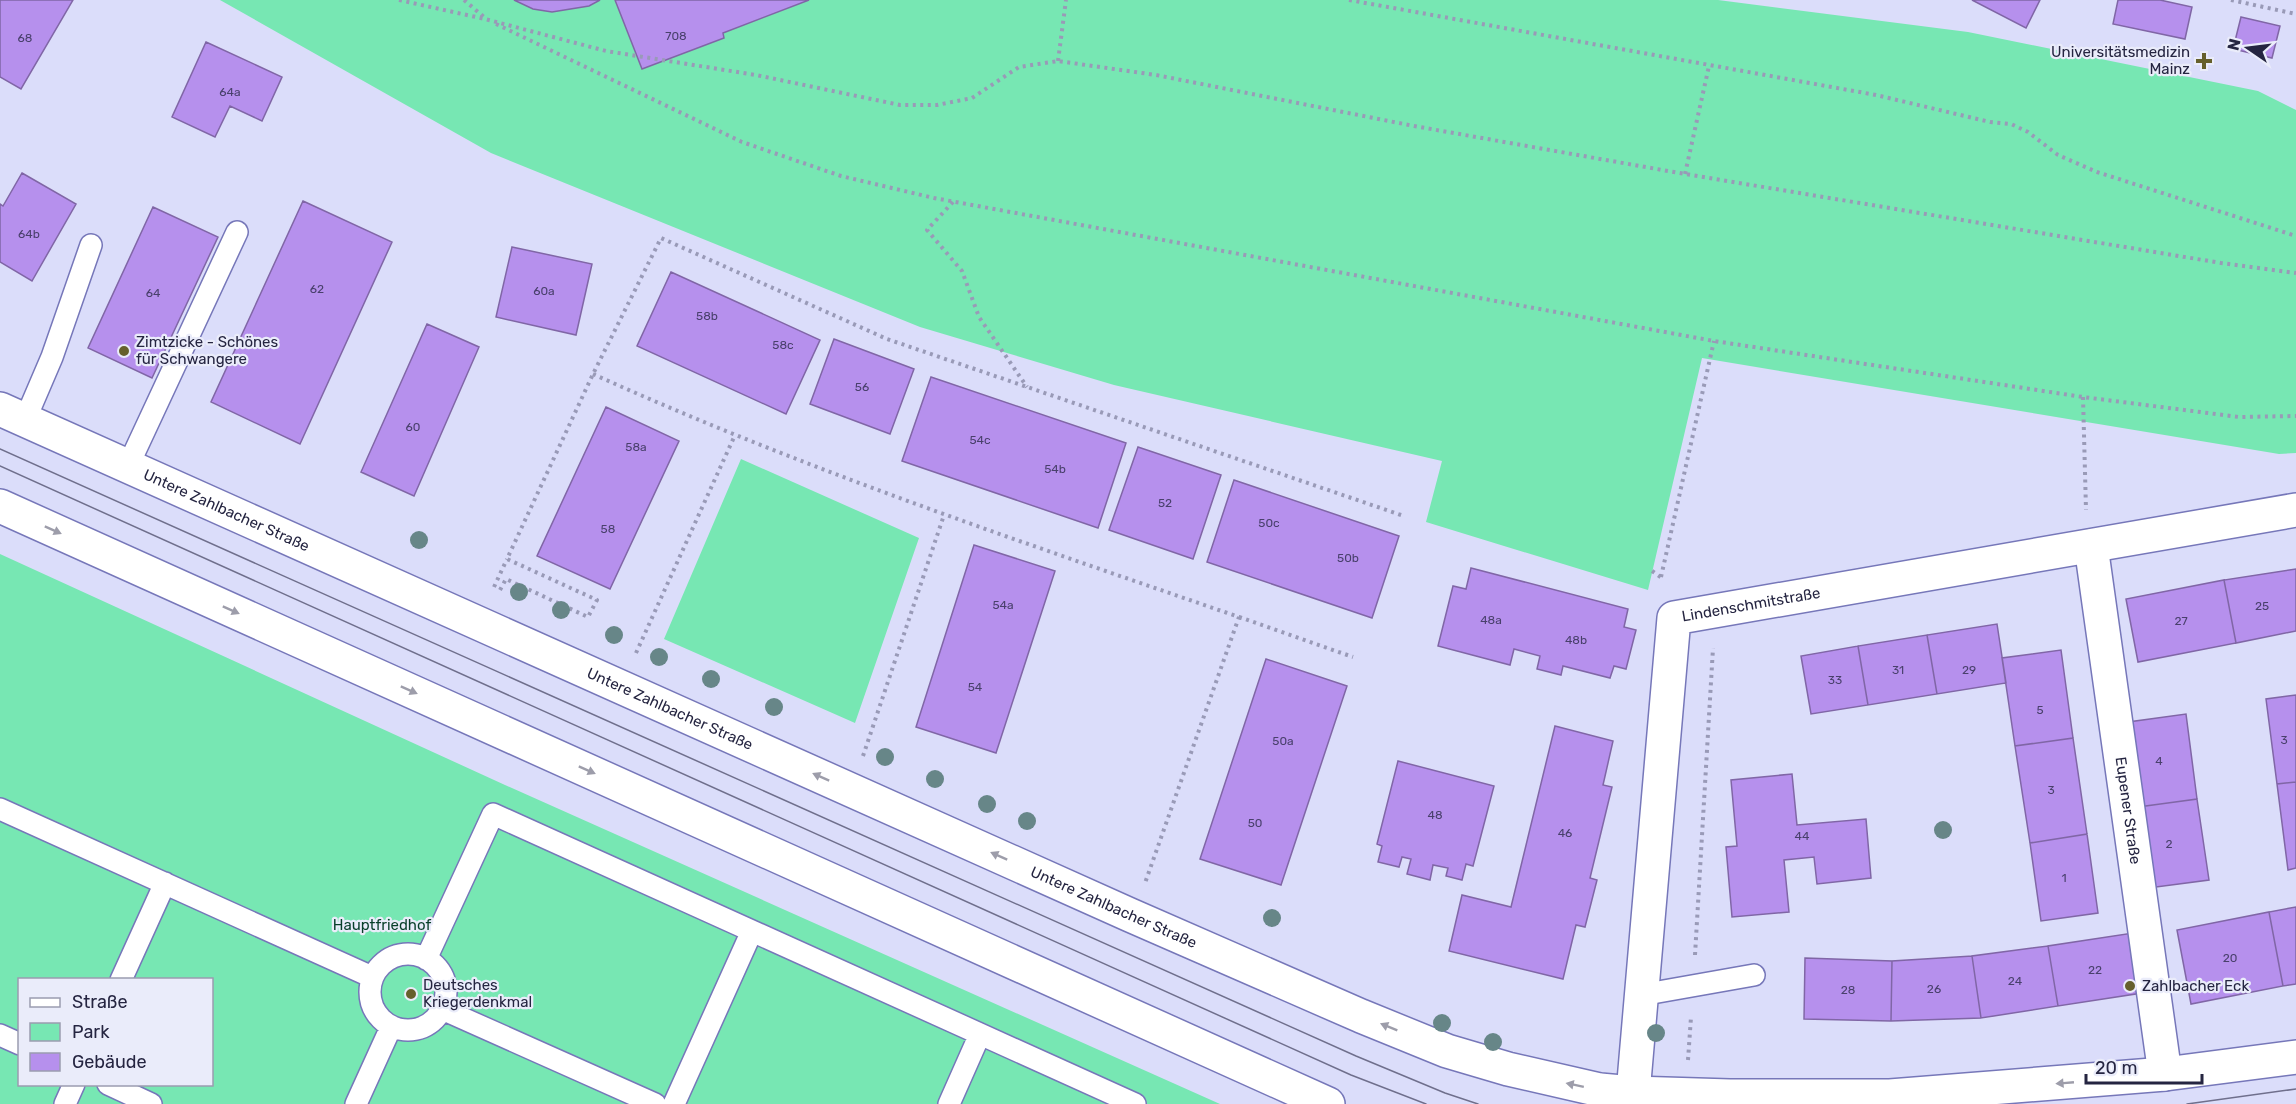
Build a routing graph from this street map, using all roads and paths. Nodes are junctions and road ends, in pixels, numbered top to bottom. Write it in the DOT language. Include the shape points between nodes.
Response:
graph roads {
  1 [pos="399,0"];
  2 [pos="464,0"];
  3 [pos="1066,0"];
  4 [pos="1349,0"];
  5 [pos="2231,0"];
  6 [pos="2296,14"];
  7 [pos="485,19"];
  8 [pos="1058,61"];
  9 [pos="1709,66"];
  10 [pos="1685,174"];
  11 [pos="953,201"];
  12 [pos="237,232"];
  13 [pos="2296,236"];
  14 [pos="92,246"];
  15 [pos="2296,273"];
  16 [pos="1714,340"];
  17 [pos="593,374"];
  18 [pos="1027,387"];
  19 [pos="2083,398"];
  20 [pos="12,415"];
  21 [pos="2296,416"];
  22 [pos="735,435"];
  23 [pos="128,466"];
  24 [pos="0,506"];
  25 [pos="2296,510"];
  26 [pos="2086,512"];
  27 [pos="944,515"];
  28 [pos="1404,516"];
  29 [pos="2091,546"];
  30 [pos="507,559"];
  31 [pos="1661,577"];
  32 [pos="494,587"];
  33 [pos="500,590"];
  34 [pos="1716,612"];
  35 [pos="1239,617"];
  36 [pos="636,653"];
  37 [pos="1353,657"];
  38 [pos="862,756"];
  39 [pos="0,808"];
  40 [pos="165,883"];
  41 [pos="1145,883"];
  42 [pos="752,931"];
  43 [pos="426,959"];
  44 [pos="1754,975"];
  45 [pos="372,977"];
  46 [pos="122,978"];
  47 [pos="1693,986"];
  48 [pos="1641,995"];
  49 [pos="442,1009"];
  50 [pos="391,1027"];
  51 [pos="980,1034"];
  52 [pos="0,1035"];
  53 [pos="18,1043"];
  54 [pos="2296,1057"];
  55 [pos="1688,1062"];
  56 [pos="2165,1074"];
  57 [pos="73,1086"];
  58 [pos="112,1086"];
  59 [pos="1633,1093"];
  60 [pos="1891,1101"];
  61 [pos="65,1104"];
  62 [pos="151,1104"];
  63 [pos="356,1104"];
  64 [pos="655,1104"];
  65 [pos="674,1104"];
  66 [pos="949,1104"];
  67 [pos="1135,1104"];
  68 [pos="1328,1104"];
  1 -- 7 [label="path"];
  2 -- 7 [label="path"];
  3 -- 8 [label="path"];
  4 -- 9 [label="path"];
  5 -- 6 [label="path"];
  7 -- 8 [label="path" via="606,51 756,75 900,105 937,105 972,98 1019,67"];
  7 -- 11 [label="path" via="742,142 841,176"];
  8 -- 10 [label="path" via="1156,75"];
  9 -- 10 [label="path"];
  9 -- 13 [label="path" via="2012,124 2058,155 2097,172"];
  10 -- 15 [label="path"];
  11 -- 16 [label="path"];
  11 -- 18 [label="path" via="927,230 962,271 979,316"];
  12 -- 23 [label="lane"];
  14 -- 20 [label="lane" via="52,357"];
  16 -- 19 [label="path"];
  16 -- 31 [label="path"];
  17 -- 18 [label="path" via="661,238 887,339"];
  17 -- 22 [label="path"];
  17 -- 30 [label="path"];
  18 -- 28 [label="path"];
  19 -- 21 [label="path" via="2239,417"];
  19 -- 26 [label="path"];
  20 -- 23 [label="street, Untere Zahlbacher Straße"];
  22 -- 27 [label="path"];
  22 -- 36 [label="path"];
  59 -- 23 [label="street, Untere Zahlbacher Straße, one-way" via="1600,1090 1508,1069 1447,1051 1361,1016"];
  24 -- 68 [label="street, one-way"];
  25 -- 29 [label="street, Lindenschmitstraße"];
  27 -- 35 [label="path"];
  27 -- 38 [label="path"];
  29 -- 34 [label="street, Lindenschmitstraße"];
  29 -- 56 [label="street, Eupener Straße"];
  30 -- 32 [label="path"];
  30 -- 33 [label="path" via="597,600 588,617 506,579"];
  34 -- 47 [label="path"];
  34 -- 48 [label="street, Lindenschmitstraße" via="1674,618"];
  35 -- 37 [label="path"];
  35 -- 41 [label="path"];
  39 -- 40 [label="lane"];
  40 -- 45 [label="lane"];
  40 -- 46 [label="lane"];
  42 -- 43 [label="lane" via="493,814"];
  42 -- 51 [label="lane"];
  42 -- 65 [label="lane"];
  43 -- 45 [label="lane" via="414,954 389,958"];
  43 -- 49 [label="lane" via="442,976 446,998"];
  44 -- 47 [label="lane"];
  45 -- 50 [label="lane" via="372,1005"];
  47 -- 48 [label="lane"];
  47 -- 55 [label="path"];
  48 -- 59 [label="street, Lindenschmitstraße"];
  49 -- 50 [label="lane" via="420,1028"];
  49 -- 64 [label="lane"];
  50 -- 63 [label="lane"];
  51 -- 66 [label="lane"];
  51 -- 67 [label="lane"];
  52 -- 53 [label="lane"];
  54 -- 56 [label="street, Untere Zahlbacher Straße"];
  56 -- 60 [label="street, Untere Zahlbacher Straße, one-way"];
  57 -- 61 [label="lane"];
  58 -- 62 [label="lane"];
  59 -- 60 [label="street, Untere Zahlbacher Straße"];
}
